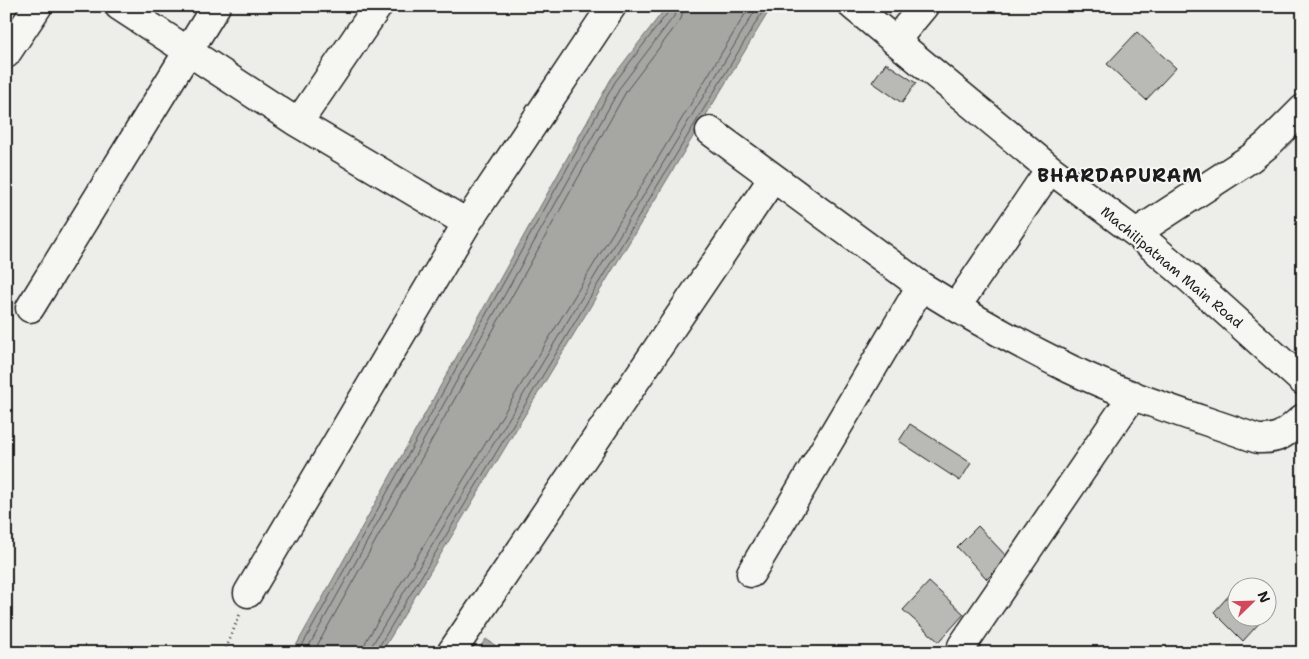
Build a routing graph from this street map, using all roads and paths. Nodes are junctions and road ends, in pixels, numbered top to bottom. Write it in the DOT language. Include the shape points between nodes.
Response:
graph roads {
  1 [pos="38,6"];
  2 [pos="118,6"];
  3 [pos="216,6"];
  4 [pos="378,6"];
  5 [pos="612,6"];
  6 [pos="853,6"];
  7 [pos="924,6"];
  8 [pos="895,41"];
  9 [pos="188,51"];
  10 [pos="6,54"];
  11 [pos="1303,108"];
  12 [pos="298,123"];
  13 [pos="710,131"];
  14 [pos="1050,169"];
  15 [pos="773,178"];
  16 [pos="467,223"];
  17 [pos="1136,233"];
  18 [pos="922,286"];
  19 [pos="30,308"];
  20 [pos="956,308"];
  21 [pos="1303,381"];
  22 [pos="1133,395"];
  23 [pos="1303,418"];
  24 [pos="1274,440"];
  25 [pos="1303,448"];
  26 [pos="751,573"];
  27 [pos="248,593"];
  28 [pos="962,646"];
  29 [pos="224,653"];
  30 [pos="451,653"];
  1 -- 10 [label="street"];
  2 -- 9 [label="street"];
  3 -- 9 [label="street"];
  4 -- 12 [label="street"];
  5 -- 16 [label="street"];
  6 -- 8 [label="street, Machilipatnam Main Road"];
  7 -- 8 [label="street"];
  8 -- 14 [label="street, Machilipatnam Main Road"];
  9 -- 12 [label="street"];
  9 -- 19 [label="street"];
  11 -- 17 [label="street" via="1251,158"];
  12 -- 16 [label="street"];
  13 -- 15 [label="street"];
  14 -- 17 [label="street, Machilipatnam Main Road"];
  14 -- 20 [label="street"];
  15 -- 18 [label="street"];
  15 -- 30 [label="street"];
  16 -- 27 [label="street"];
  17 -- 21 [label="street, Machilipatnam Main Road"];
  18 -- 20 [label="street"];
  18 -- 26 [label="street"];
  20 -- 22 [label="street" via="1071,370"];
  22 -- 24 [label="street" via="1258,439"];
  22 -- 28 [label="street"];
  23 -- 24 [label="street"];
  24 -- 25 [label="street"];
  27 -- 29 [label="path"];
}
